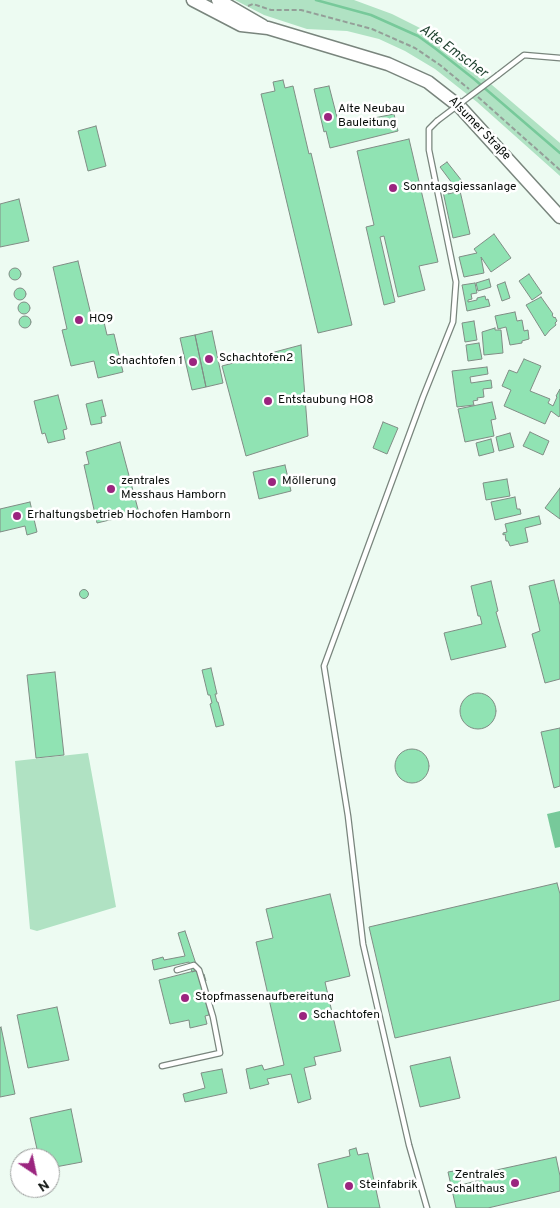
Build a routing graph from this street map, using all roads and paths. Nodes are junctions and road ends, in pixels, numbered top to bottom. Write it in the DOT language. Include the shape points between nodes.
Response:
graph roads {
  1 [pos="194,0"];
  2 [pos="218,0"];
  3 [pos="268,28"];
  4 [pos="560,58"];
  5 [pos="560,217"];
  6 [pos="177,970"];
  7 [pos="162,1066"];
  8 [pos="427,1208"];
  1 -- 3 [label="street, Alsumer Straße" via="241,24"];
  2 -- 3 [label="street, Alsumer Straße"];
  3 -- 5 [label="street, Alsumer Straße" via="388,64 442,91"];
  4 -- 8 [label="lane, bridge" via="524,54 429,129 429,150 456,282 453,322 324,666 348,816 363,944 408,1145"];
  6 -- 7 [label="lane" via="194,965 199,970 220,1053"];
}
